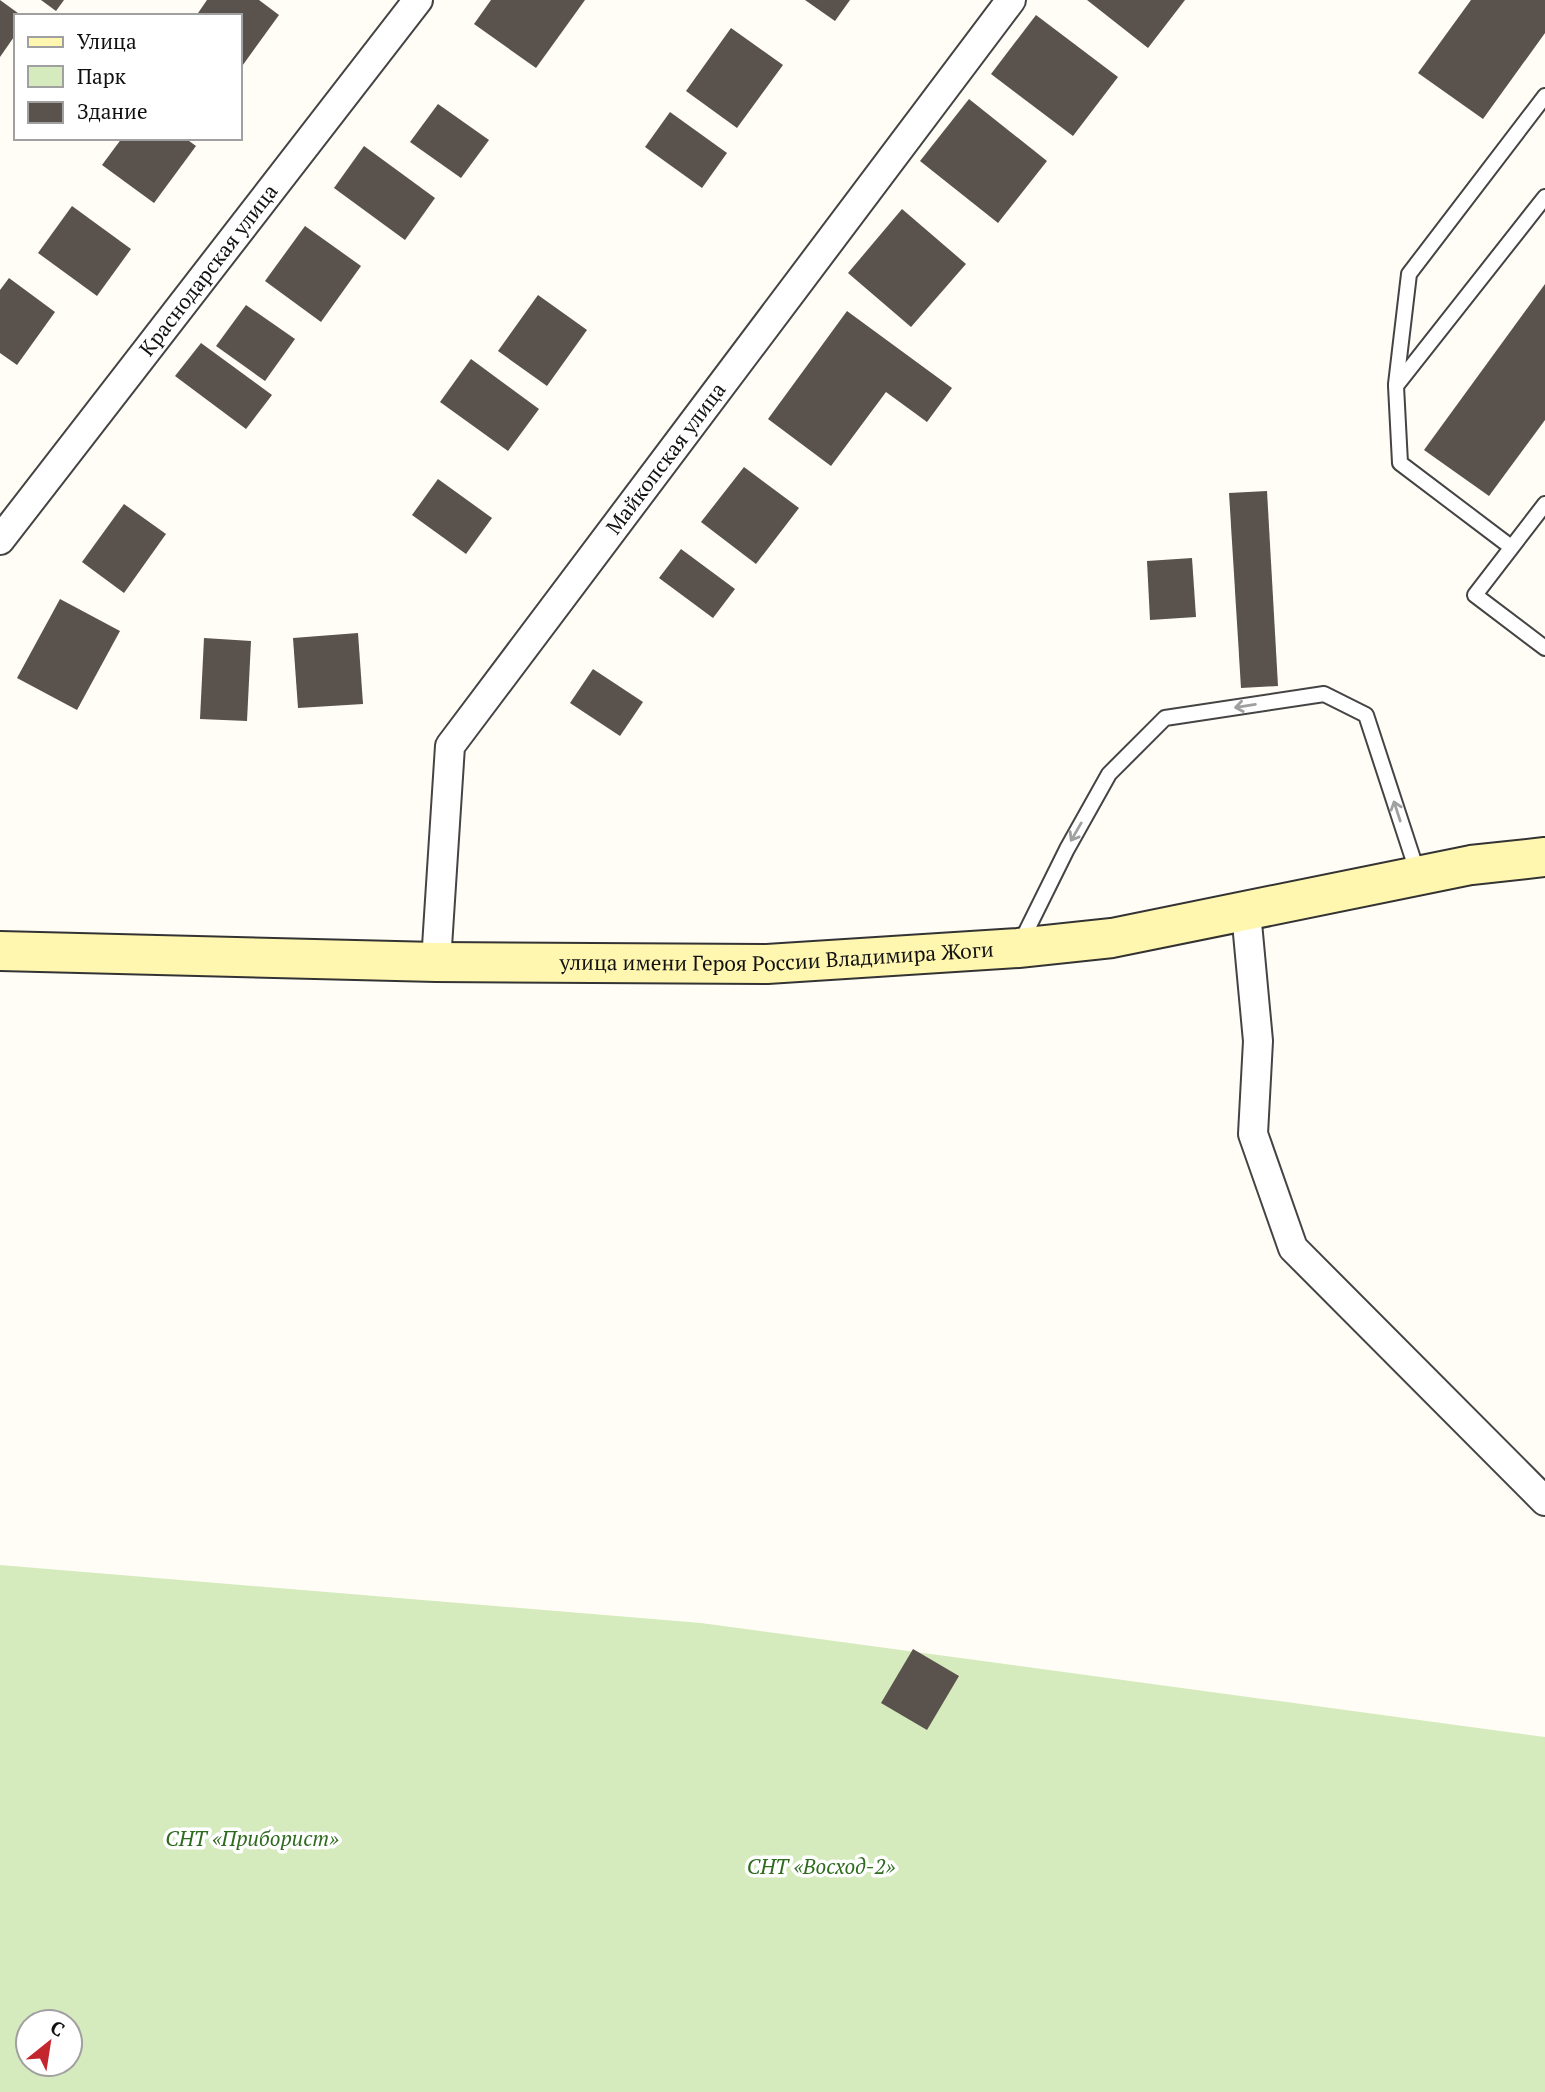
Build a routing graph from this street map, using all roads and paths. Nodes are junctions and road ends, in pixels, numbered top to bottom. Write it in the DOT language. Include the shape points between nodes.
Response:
graph roads {
  1 [pos="418,0"];
  2 [pos="1011,0"];
  3 [pos="1545,96"];
  4 [pos="1545,197"];
  5 [pos="1396,386"];
  6 [pos="1545,504"];
  7 [pos="0,540"];
  8 [pos="1511,547"];
  9 [pos="1545,648"];
  10 [pos="1545,857"];
  11 [pos="1419,876"];
  12 [pos="1246,912"];
  13 [pos="1018,948"];
  14 [pos="0,951"];
  15 [pos="436,962"];
  16 [pos="1545,1501"];
  1 -- 7 [label="street, Краснодарская улица"];
  2 -- 15 [label="street, Майкопская улица" via="450,746"];
  3 -- 5 [label="lane" via="1409,274"];
  4 -- 5 [label="lane"];
  5 -- 8 [label="lane" via="1400,463"];
  6 -- 8 [label="lane"];
  8 -- 9 [label="lane" via="1475,595"];
  10 -- 11 [label="main road, улица имени Героя России Владимира Жоги"];
  11 -- 12 [label="main road, улица имени Героя России Владимира Жоги"];
  11 -- 13 [label="lane, one-way" via="1366,715 1324,694 1166,718 1109,774"];
  12 -- 13 [label="main road, улица имени Героя России Владимира Жоги" via="1112,938"];
  12 -- 16 [label="street" via="1258,1041 1252,1134 1293,1248"];
  13 -- 15 [label="main road, улица имени Героя России Владимира Жоги" via="767,964"];
  14 -- 15 [label="main road, улица имени Героя России Владимира Жоги"];
}
